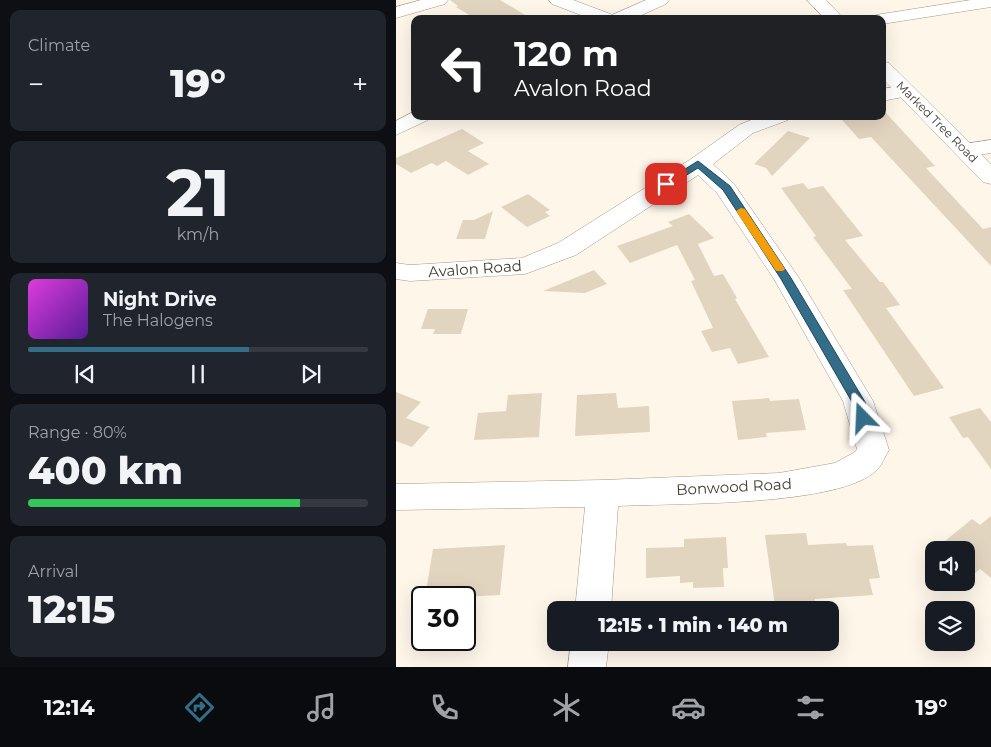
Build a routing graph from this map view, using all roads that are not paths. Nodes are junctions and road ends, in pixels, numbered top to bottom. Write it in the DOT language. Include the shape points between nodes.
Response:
graph roads {
  1 [pos="439,0"];
  2 [pos="558,0"];
  3 [pos="660,0"];
  4 [pos="816,0"];
  5 [pos="991,2"];
  6 [pos="396,13"];
  7 [pos="597,15"];
  8 [pos="627,15"];
  9 [pos="831,15"];
  10 [pos="886,18"];
  11 [pos="886,71"];
  12 [pos="906,90"];
  13 [pos="886,94"];
  14 [pos="413,120"];
  15 [pos="771,120"];
  16 [pos="396,129"];
  17 [pos="991,146"];
  18 [pos="966,150"];
  19 [pos="698,164"];
  20 [pos="991,177"];
  21 [pos="396,272"];
  22 [pos="603,493"];
  23 [pos="396,497"];
  24 [pos="594,601"];
  25 [pos="589,651"];
  26 [pos="588,667"];
  1 -- 6 [label="street"];
  2 -- 7 [label="street"];
  3 -- 8 [label="street"];
  4 -- 9 [label="street"];
  5 -- 10 [label="street"];
  11 -- 12 [label="street, Marked Tree Road"];
  12 -- 13 [label="street"];
  12 -- 18 [label="street, Marked Tree Road"];
  14 -- 16 [label="street"];
  15 -- 19 [label="street, Avalon Road" via="746,129"];
  17 -- 18 [label="street"];
  18 -- 20 [label="street, Marked Tree Road"];
  19 -- 21 [label="street, Avalon Road" via="567,249 525,266"];
  19 -- 22 [label="street, Bonwood Road" via="726,188 786,278 858,402 873,450 866,461 841,475 778,486"];
  22 -- 23 [label="street, Bonwood Road"];
  22 -- 24 [label="street"];
  25 -- 26 [label="street"];
}
